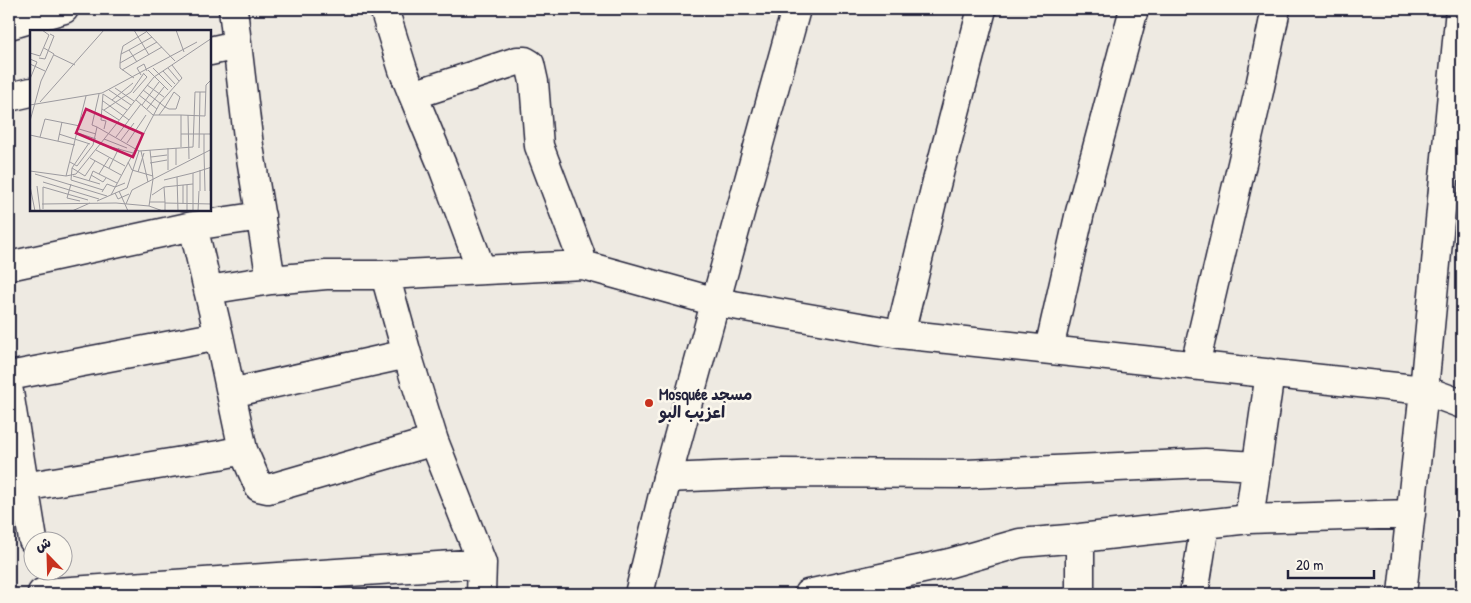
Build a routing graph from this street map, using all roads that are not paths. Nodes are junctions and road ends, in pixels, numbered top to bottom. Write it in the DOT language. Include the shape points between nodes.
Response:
graph roads {
  1 [pos="64,9"];
  2 [pos="233,9"];
  3 [pos="384,9"];
  4 [pos="796,9"];
  5 [pos="982,9"];
  6 [pos="1134,9"];
  7 [pos="1276,9"];
  8 [pos="1460,9"];
  9 [pos="9,25"];
  10 [pos="237,45"];
  11 [pos="211,51"];
  12 [pos="30,92"];
  13 [pos="413,96"];
  14 [pos="9,97"];
  15 [pos="261,216"];
  16 [pos="193,226"];
  17 [pos="580,254"];
  18 [pos="9,266"];
  19 [pos="481,269"];
  20 [pos="386,275"];
  21 [pos="271,280"];
  22 [pos="208,290"];
  23 [pos="716,302"];
  24 [pos="900,334"];
  25 [pos="219,336"];
  26 [pos="1049,349"];
  27 [pos="407,354"];
  28 [pos="1195,365"];
  29 [pos="1270,373"];
  30 [pos="9,376"];
  31 [pos="1424,390"];
  32 [pos="231,393"];
  33 [pos="9,404"];
  34 [pos="1462,404"];
  35 [pos="434,441"];
  36 [pos="243,450"];
  37 [pos="1257,466"];
  38 [pos="667,478"];
  39 [pos="23,486"];
  40 [pos="1411,514"];
  41 [pos="1249,519"];
  42 [pos="1205,524"];
  43 [pos="31,530"];
  44 [pos="1080,538"];
  45 [pos="482,563"];
  46 [pos="41,586"];
  47 [pos="864,588"];
  48 [pos="481,594"];
  49 [pos="639,594"];
  50 [pos="808,594"];
  51 [pos="1080,594"];
  52 [pos="1194,594"];
  53 [pos="1402,594"];
  1 -- 9 [label="street"];
  2 -- 10 [label="street"];
  3 -- 13 [label="street"];
  4 -- 23 [label="street"];
  5 -- 24 [label="street"];
  6 -- 26 [label="street" via="1080,212"];
  7 -- 28 [label="street"];
  8 -- 31 [label="street"];
  10 -- 11 [label="street"];
  10 -- 15 [label="street"];
  12 -- 14 [label="street"];
  13 -- 17 [label="street" via="517,60 530,64 539,146"];
  13 -- 19 [label="street"];
  15 -- 16 [label="street"];
  15 -- 21 [label="street"];
  16 -- 18 [label="street"];
  16 -- 22 [label="street"];
  19 -- 20 [label="street"];
  19 -- 23 [label="street" via="583,265"];
  20 -- 21 [label="street" via="326,275"];
  20 -- 27 [label="street"];
  21 -- 22 [label="street"];
  22 -- 25 [label="street"];
  23 -- 24 [label="street"];
  23 -- 38 [label="street"];
  24 -- 26 [label="street"];
  25 -- 30 [label="street"];
  25 -- 32 [label="street"];
  26 -- 28 [label="street"];
  27 -- 32 [label="street"];
  27 -- 35 [label="street"];
  28 -- 29 [label="street"];
  29 -- 31 [label="street"];
  29 -- 37 [label="street"];
  31 -- 34 [label="street"];
  31 -- 40 [label="street"];
  32 -- 36 [label="street"];
  33 -- 39 [label="street"];
  35 -- 36 [label="street" via="268,489 259,488"];
  35 -- 45 [label="street"];
  36 -- 39 [label="street"];
  37 -- 38 [label="street" via="1204,464 967,474 781,473"];
  37 -- 41 [label="street"];
  38 -- 49 [label="street"];
  39 -- 43 [label="street"];
  40 -- 41 [label="street"];
  40 -- 53 [label="street"];
  41 -- 42 [label="street"];
  42 -- 44 [label="street"];
  42 -- 52 [label="street"];
  44 -- 47 [label="street" via="1020,543"];
  44 -- 51 [label="street"];
  45 -- 46 [label="street"];
  45 -- 48 [label="street"];
  47 -- 50 [label="street"];
}
